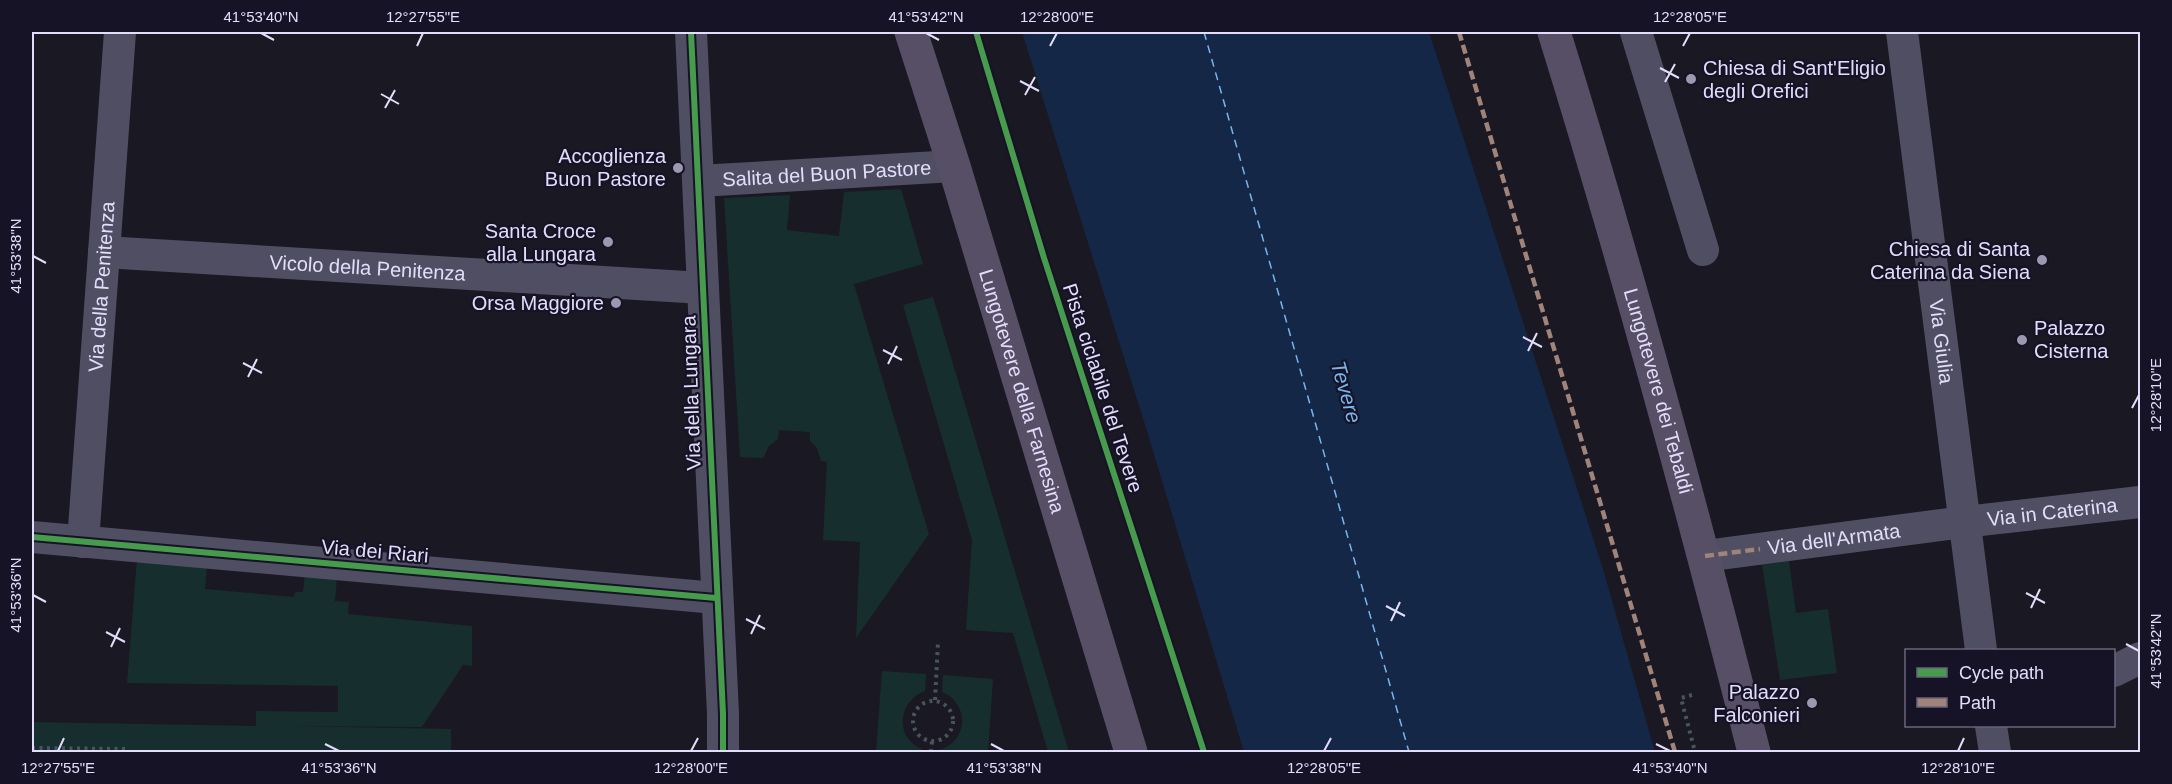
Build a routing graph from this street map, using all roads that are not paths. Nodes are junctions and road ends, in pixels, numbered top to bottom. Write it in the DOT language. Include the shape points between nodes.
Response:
graph roads {
  1 [pos="120,32"];
  2 [pos="691,32"];
  3 [pos="911,32"];
  4 [pos="1554,32"];
  5 [pos="1636,32"];
  6 [pos="1902,32"];
  7 [pos="954,166"];
  8 [pos="699,181"];
  9 [pos="1703,250"];
  10 [pos="104,252"];
  11 [pos="703,288"];
  12 [pos="2140,502"];
  13 [pos="1964,522"];
  14 [pos="32,537"];
  15 [pos="83,542"];
  16 [pos="1705,556"];
  17 [pos="716,597"];
  18 [pos="1981,649"];
  19 [pos="2140,658"];
  20 [pos="2115,670"];
  21 [pos="1992,727"];
  22 [pos="723,753"];
  23 [pos="1131,753"];
  24 [pos="1754,753"];
  25 [pos="1995,753"];
  1 -- 10 [label="street, Via della Penitenza"];
  2 -- 8 [label="street, Via della Lungara"];
  3 -- 7 [label="main road, Lungotevere della Farnesina"];
  4 -- 16 [label="main road, Lungotevere dei Tebaldi" via="1594,159"];
  5 -- 9 [label="street"];
  6 -- 13 [label="street, Via Giulia"];
  7 -- 8 [label="street, Salita del Buon Pastore"];
  7 -- 23 [label="main road, Lungotevere della Farnesina"];
  8 -- 11 [label="street, Via della Lungara"];
  10 -- 11 [label="street, Vicolo della Penitenza"];
  10 -- 15 [label="street, Via della Penitenza"];
  11 -- 17 [label="street, Via della Lungara"];
  12 -- 13 [label="street, Via in Caterina"];
  13 -- 16 [label="street, Via dell'Armata"];
  13 -- 18 [label="street, Via Giulia"];
  14 -- 15 [label="street, Via dei Riari"];
  15 -- 17 [label="street, Via dei Riari"];
  16 -- 24 [label="main road, Lungotevere dei Tebaldi"];
  17 -- 22 [label="street, Via della Lungara"];
  19 -- 20 [label="street"];
  21 -- 25 [label="street"];
}
